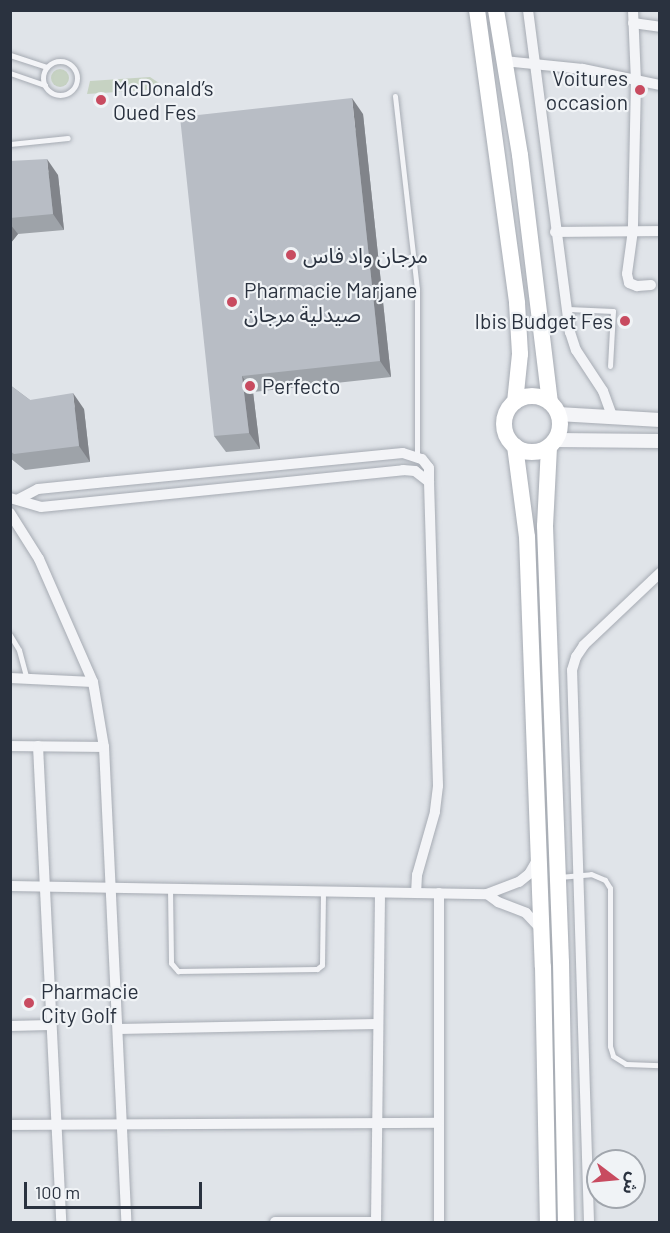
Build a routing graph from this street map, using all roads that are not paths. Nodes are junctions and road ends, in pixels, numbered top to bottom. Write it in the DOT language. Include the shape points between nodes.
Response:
graph roads {
  1 [pos="477,10"];
  2 [pos="496,10"];
  3 [pos="528,10"];
  4 [pos="633,10"];
  5 [pos="633,23"];
  6 [pos="660,27"];
  7 [pos="10,55"];
  8 [pos="504,61"];
  9 [pos="535,63"];
  10 [pos="47,67"];
  11 [pos="10,73"];
  12 [pos="636,81"];
  13 [pos="45,85"];
  14 [pos="660,85"];
  15 [pos="395,96"];
  16 [pos="68,138"];
  17 [pos="10,144"];
  18 [pos="633,230"];
  19 [pos="660,231"];
  20 [pos="555,232"];
  21 [pos="651,285"];
  22 [pos="566,309"];
  23 [pos="610,366"];
  24 [pos="515,402"];
  25 [pos="554,408"];
  26 [pos="613,418"];
  27 [pos="660,420"];
  28 [pos="660,441"];
  29 [pos="552,444"];
  30 [pos="515,446"];
  31 [pos="417,456"];
  32 [pos="429,483"];
  33 [pos="15,498"];
  34 [pos="10,513"];
  35 [pos="660,573"];
  36 [pos="10,635"];
  37 [pos="10,678"];
  38 [pos="27,679"];
  39 [pos="93,682"];
  40 [pos="10,746"];
  41 [pos="38,746"];
  42 [pos="104,747"];
  43 [pos="538,848"];
  44 [pos="577,875"];
  45 [pos="558,877"];
  46 [pos="10,886"];
  47 [pos="44,886"];
  48 [pos="111,887"];
  49 [pos="170,888"];
  50 [pos="323,892"];
  51 [pos="380,892"];
  52 [pos="416,893"];
  53 [pos="439,893"];
  54 [pos="487,894"];
  55 [pos="542,930"];
  56 [pos="377,1024"];
  57 [pos="50,1025"];
  58 [pos="10,1026"];
  59 [pos="118,1029"];
  60 [pos="660,1065"];
  61 [pos="376,1123"];
  62 [pos="438,1123"];
  63 [pos="123,1124"];
  64 [pos="10,1125"];
  65 [pos="55,1125"];
  66 [pos="61,1222"];
  67 [pos="126,1222"];
  68 [pos="275,1222"];
  69 [pos="376,1222"];
  70 [pos="439,1222"];
  71 [pos="548,1222"];
  72 [pos="566,1222"];
  73 [pos="589,1222"];
  1 -- 24 [label="main road" via="518,303 520,354"];
  2 -- 8 [label="main road"];
  3 -- 9 [label="street"];
  4 -- 5 [label="street"];
  5 -- 6 [label="street"];
  5 -- 12 [label="street"];
  7 -- 10 [label="lane"];
  8 -- 9 [label="street"];
  8 -- 25 [label="main road"];
  9 -- 12 [label="street"];
  9 -- 20 [label="street"];
  10 -- 13 [label="lane"];
  10 -- 13 [label="lane" via="55,61 66,61 77,77 71,91 62,95 54,94"];
  11 -- 13 [label="lane"];
  12 -- 14 [label="street"];
  12 -- 18 [label="street"];
  15 -- 31 [label="lane" via="417,290"];
  16 -- 17 [label="lane"];
  18 -- 19 [label="street"];
  18 -- 20 [label="street"];
  18 -- 21 [label="street" via="629,283"];
  20 -- 22 [label="street"];
  22 -- 23 [label="lane" via="613,311"];
  22 -- 26 [label="street" via="573,343 603,391"];
  24 -- 25 [label="main road" via="536,396"];
  24 -- 30 [label="main road" via="506,414 504,428"];
  25 -- 26 [label="street"];
  25 -- 29 [label="main road" via="560,428"];
  26 -- 27 [label="street"];
  28 -- 29 [label="street"];
  29 -- 30 [label="main road" via="528,452"];
  29 -- 45 [label="main road" via="545,526"];
  30 -- 43 [label="main road" via="527,537"];
  31 -- 32 [label="street" via="429,468"];
  31 -- 33 [label="street" via="403,453 95,483 38,489"];
  32 -- 33 [label="street" via="415,471 403,470 41,507"];
  32 -- 52 [label="street" via="438,786"];
  34 -- 39 [label="street" via="39,559"];
  35 -- 44 [label="street" via="598,630 574,663"];
  36 -- 38 [label="lane"];
  37 -- 38 [label="street"];
  38 -- 39 [label="street"];
  39 -- 42 [label="street"];
  40 -- 41 [label="street"];
  41 -- 42 [label="street"];
  41 -- 47 [label="street"];
  42 -- 48 [label="street"];
  43 -- 54 [label="street" via="536,862 525,879"];
  43 -- 55 [label="main road"];
  44 -- 45 [label="lane"];
  44 -- 60 [label="lane" via="599,876 610,888 613,1056 626,1064"];
  44 -- 73 [label="street"];
  45 -- 72 [label="main road"];
  46 -- 47 [label="street"];
  47 -- 48 [label="street"];
  47 -- 57 [label="street"];
  48 -- 49 [label="street"];
  48 -- 59 [label="street"];
  49 -- 50 [label="street"];
  49 -- 50 [label="lane" via="171,963 178,971 316,969 322,964"];
  50 -- 51 [label="street"];
  51 -- 52 [label="street"];
  51 -- 56 [label="street"];
  52 -- 53 [label="street"];
  53 -- 54 [label="street"];
  53 -- 62 [label="street"];
  54 -- 55 [label="street" via="526,913"];
  55 -- 71 [label="main road"];
  56 -- 59 [label="street"];
  56 -- 61 [label="street"];
  57 -- 58 [label="street"];
  57 -- 65 [label="street"];
  59 -- 63 [label="street"];
  61 -- 62 [label="street"];
  61 -- 63 [label="street"];
  61 -- 69 [label="street"];
  62 -- 70 [label="street"];
  63 -- 65 [label="street"];
  63 -- 67 [label="street"];
  64 -- 65 [label="street"];
  65 -- 66 [label="street"];
  68 -- 69 [label="street"];
}
